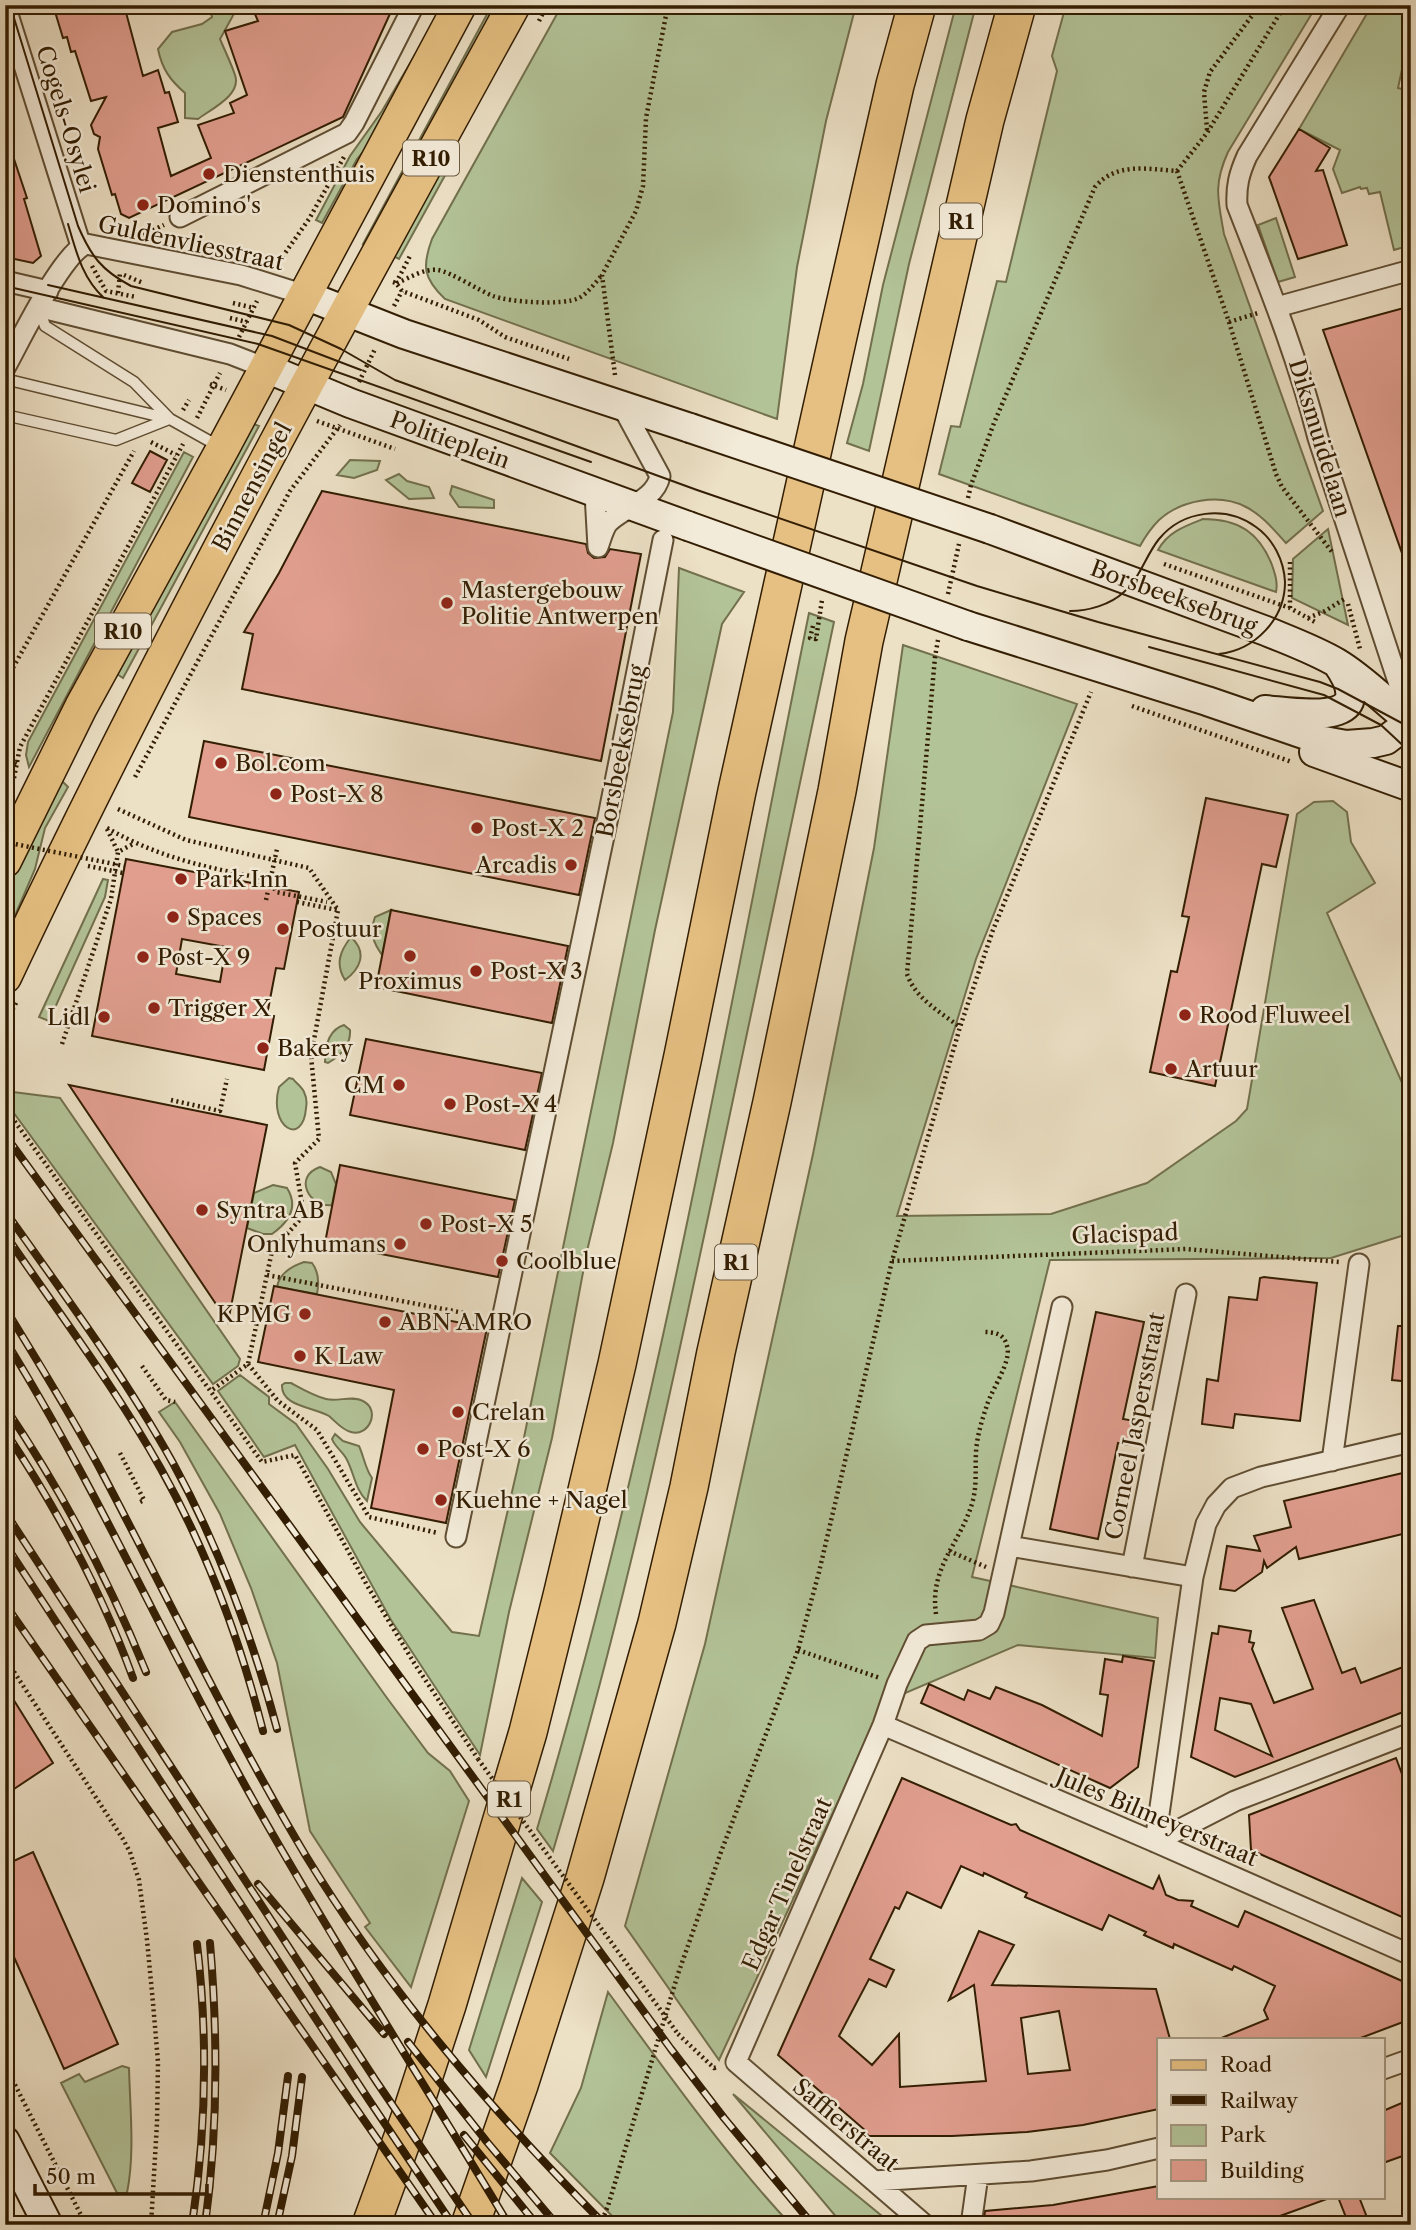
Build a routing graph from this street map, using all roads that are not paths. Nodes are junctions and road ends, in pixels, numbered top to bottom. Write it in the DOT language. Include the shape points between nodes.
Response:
graph roads {
  1 [pos="5,5"];
  2 [pos="414,5"];
  3 [pos="460,5"];
  4 [pos="514,5"];
  5 [pos="917,5"];
  6 [pos="1017,5"];
  7 [pos="1340,5"];
  8 [pos="180,217"];
  9 [pos="81,246"];
  10 [pos="1411,270"];
  11 [pos="5,281"];
  12 [pos="306,295"];
  13 [pos="43,299"];
  14 [pos="1277,307"];
  15 [pos="347,311"];
  16 [pos="5,368"];
  17 [pos="266,368"];
  18 [pos="5,379"];
  19 [pos="307,384"];
  20 [pos="622,406"];
  21 [pos="5,415"];
  22 [pos="170,419"];
  23 [pos="223,449"];
  24 [pos="595,494"];
  25 [pos="635,508"];
  26 [pos="688,526"];
  27 [pos="663,540"];
  28 [pos="1337,663"];
  29 [pos="1220,706"];
  30 [pos="1411,721"];
  31 [pos="1411,787"];
  32 [pos="5,862"];
  33 [pos="11,988"];
  34 [pos="1359,1264"];
  35 [pos="1186,1294"];
  36 [pos="1062,1307"];
  37 [pos="1411,1442"];
  38 [pos="1332,1461"];
  39 [pos="456,1537"];
  40 [pos="1009,1546"];
  41 [pos="1132,1567"];
  42 [pos="1194,1577"];
  43 [pos="883,1725"];
  44 [pos="1411,1733"];
  45 [pos="1155,1842"];
  46 [pos="1411,1955"];
  47 [pos="1411,2059"];
  48 [pos="736,2062"];
  49 [pos="1384,2069"];
  50 [pos="5,2141"];
  51 [pos="1157,2148"];
  52 [pos="978,2175"];
  53 [pos="874,2181"];
  54 [pos="48,2225"];
  55 [pos="371,2225"];
  56 [pos="470,2225"];
  57 [pos="925,2225"];
  58 [pos="971,2225"];
  1 -- 9 [label="street, Cogels-Osylei"];
  2 -- 8 [label="street" via="351,129"];
  3 -- 12 [label="main road, Binnensingel / R10"];
  4 -- 15 [label="main road, Binnensingel / R10"];
  5 -- 55 [label="highway, R1" via="895,85 737,790 578,1531 493,1853 419,2091"];
  6 -- 56 [label="highway, R1" via="985,120 863,641 826,845 657,1623 577,1903"];
  7 -- 14 [label="street, Diksmuidelaan" via="1239,174 1237,205"];
  9 -- 12 [label="street, Guldenvliesstraat" via="184,262"];
  9 -- 13 [label="street, Guldenvliesstraat"];
  10 -- 14 [label="street"];
  11 -- 13 [label="street"];
  12 -- 15 [label="street"];
  12 -- 17 [label="main road, Binnensingel / R10"];
  13 -- 16 [label="street, Guldenvliesstraat"];
  13 -- 17 [label="street"];
  13 -- 22 [label="lane" via="45,326 134,382"];
  14 -- 30 [label="street, Diksmuidelaan"];
  15 -- 19 [label="main road, Binnensingel / R10"];
  15 -- 20 [label="street"];
  17 -- 19 [label="street, Politieplein"];
  17 -- 23 [label="main road, Binnensingel / R10"];
  18 -- 22 [label="lane"];
  19 -- 24 [label="street, Politieplein"];
  19 -- 33 [label="main road, Binnensingel / R10" via="75,828"];
  20 -- 25 [label="street" via="660,476 658,485"];
  20 -- 28 [label="street, Borsbeeksebrug, bridge" via="990,529 1266,631"];
  21 -- 22 [label="lane" via="117,440"];
  22 -- 23 [label="lane"];
  23 -- 32 [label="main road, Binnensingel / R10" via="81,707"];
  24 -- 25 [label="street, Politieplein"];
  24 -- 25 [label="street" via="598,547 608,522"];
  25 -- 26 [label="street, Politieplein"];
  25 -- 27 [label="street"];
  26 -- 27 [label="street"];
  26 -- 29 [label="street, bridge" via="954,628"];
  27 -- 39 [label="street, Borsbeeksebrug"];
  28 -- 29 [label="street" via="1351,691 1348,702 1338,710 1316,714"];
  28 -- 30 [label="street, Borsbeeksebrug"];
  29 -- 30 [label="street" via="1346,745 1386,740"];
  29 -- 31 [label="street" via="1306,749"];
  34 -- 38 [label="street"];
  35 -- 41 [label="street, Corneel Jaspersstraat"];
  36 -- 40 [label="street"];
  37 -- 38 [label="street"];
  38 -- 42 [label="street" via="1232,1488 1206,1524"];
  40 -- 41 [label="street, Corneel Jaspersstraat"];
  40 -- 43 [label="street" via="989,1624 979,1630 938,1632 917,1641"];
  41 -- 42 [label="street, Corneel Jaspersstraat"];
  42 -- 45 [label="street"];
  43 -- 45 [label="street, Jules Bilmeyerstraat"];
  43 -- 48 [label="street, Edgar Tinelstraat"];
  44 -- 45 [label="street" via="1235,1801"];
  45 -- 46 [label="street, Jules Bilmeyerstraat"];
  47 -- 49 [label="street"];
  48 -- 53 [label="street, Saffierstraat"];
  50 -- 54 [label="street"];
  51 -- 52 [label="street" via="1094,2162"];
  52 -- 53 [label="street"];
  52 -- 58 [label="street"];
  53 -- 57 [label="street, Saffierstraat"];
}
